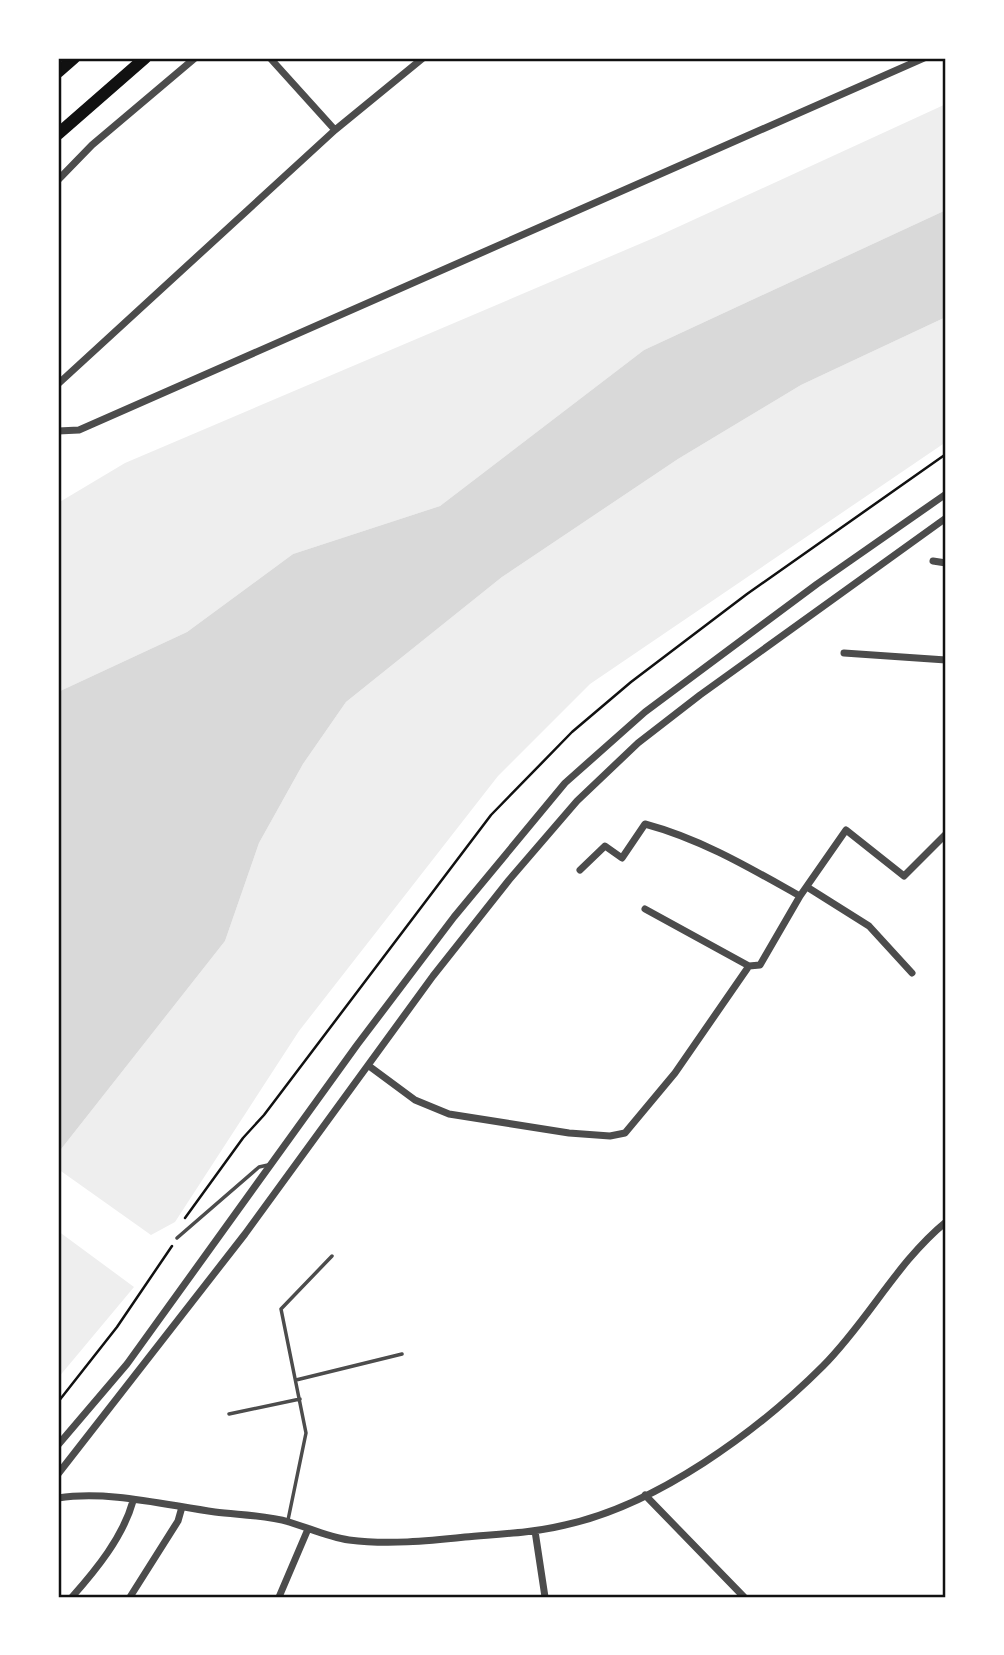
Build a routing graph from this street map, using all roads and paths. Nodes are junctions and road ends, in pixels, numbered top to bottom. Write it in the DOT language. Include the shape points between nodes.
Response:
graph roads {
  1 [pos="74,58"];
  2 [pos="145,58"];
  3 [pos="195,58"];
  4 [pos="270,58"];
  5 [pos="423,58"];
  6 [pos="924,58"];
  7 [pos="58,72"];
  8 [pos="335,130"];
  9 [pos="58,134"];
  10 [pos="58,180"];
  11 [pos="58,384"];
  12 [pos="58,431"];
  13 [pos="946,494"];
  14 [pos="946,518"];
  15 [pos="933,561"];
  16 [pos="946,563"];
  17 [pos="844,653"];
  18 [pos="946,660"];
  19 [pos="946,834"];
  20 [pos="580,870"];
  21 [pos="807,887"];
  22 [pos="800,896"];
  23 [pos="645,909"];
  24 [pos="749,966"];
  25 [pos="912,973"];
  26 [pos="369,1066"];
  27 [pos="271,1164"];
  28 [pos="946,1222"];
  29 [pos="177,1238"];
  30 [pos="332,1256"];
  31 [pos="402,1354"];
  32 [pos="296,1380"];
  33 [pos="300,1399"];
  34 [pos="229,1414"];
  35 [pos="58,1446"];
  36 [pos="58,1474"];
  37 [pos="645,1495"];
  38 [pos="58,1498"];
  39 [pos="133,1501"];
  40 [pos="182,1507"];
  41 [pos="287,1522"];
  42 [pos="307,1530"];
  43 [pos="535,1531"];
  44 [pos="72,1597"];
  45 [pos="130,1597"];
  46 [pos="279,1597"];
  47 [pos="545,1597"];
  48 [pos="744,1597"];
  1 -- 7 [label="highway"];
  2 -- 9 [label="highway"];
  3 -- 10 [label="street" via="92,145"];
  4 -- 8 [label="street"];
  5 -- 8 [label="street"];
  6 -- 12 [label="street" via="79,430"];
  8 -- 11 [label="street"];
  13 -- 27 [label="street" via="645,712 565,783 454,917"];
  14 -- 26 [label="street" via="700,695 607,772 509,880"];
  15 -- 16 [label="street"];
  17 -- 18 [label="street"];
  19 -- 21 [label="street" via="904,876 846,830"];
  20 -- 22 [label="street" via="606,846 622,858 645,824 677,832"];
  21 -- 22 [label="street"];
  21 -- 25 [label="street" via="869,926"];
  22 -- 24 [label="street" via="760,965"];
  23 -- 24 [label="street"];
  24 -- 26 [label="street" via="674,1073 625,1133 569,1133 449,1114 415,1100"];
  26 -- 36 [label="street"];
  27 -- 29 [label="lane" via="259,1167"];
  27 -- 35 [label="street" via="127,1364"];
  28 -- 37 [label="street" via="922,1242 824,1366 711,1458"];
  30 -- 32 [label="lane" via="281,1310"];
  31 -- 32 [label="lane"];
  32 -- 33 [label="lane"];
  33 -- 34 [label="lane"];
  33 -- 41 [label="lane" via="306,1433"];
  37 -- 43 [label="street" via="603,1514"];
  37 -- 48 [label="street"];
  38 -- 39 [label="street"];
  39 -- 40 [label="street"];
  39 -- 44 [label="street" via="116,1538"];
  40 -- 41 [label="street"];
  40 -- 45 [label="street" via="178,1521"];
  41 -- 42 [label="street"];
  42 -- 43 [label="street" via="352,1540 422,1541"];
  42 -- 46 [label="street"];
  43 -- 47 [label="street"];
}
